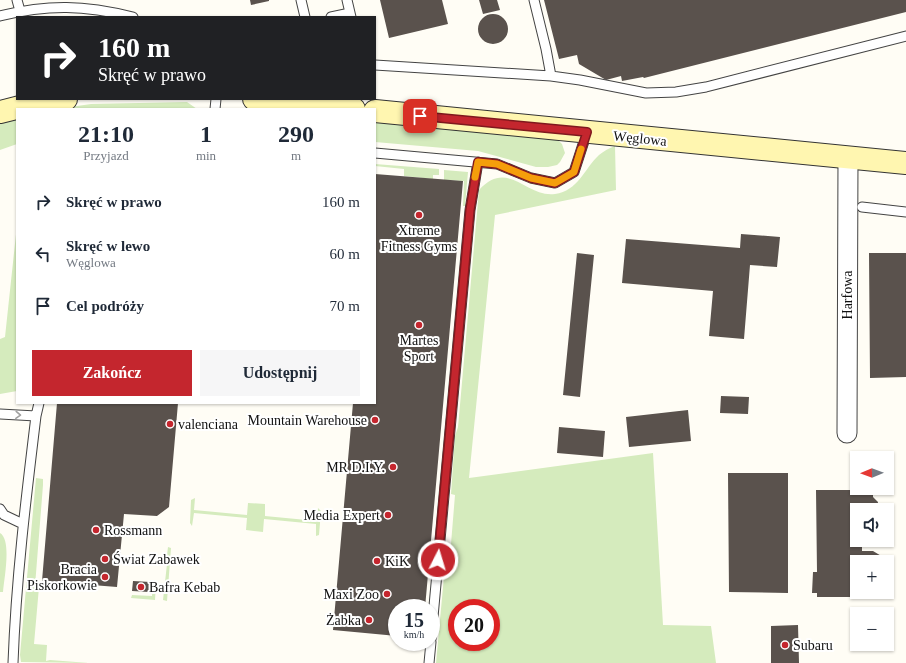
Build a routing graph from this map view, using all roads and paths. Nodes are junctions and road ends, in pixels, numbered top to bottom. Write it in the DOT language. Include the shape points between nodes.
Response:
graph roads {
  1 [pos="17,0"];
  2 [pos="301,0"];
  3 [pos="347,0"];
  4 [pos="534,0"];
  5 [pos="20,11"];
  6 [pos="351,15"];
  7 [pos="0,16"];
  8 [pos="128,16"];
  9 [pos="304,16"];
  10 [pos="341,16"];
  11 [pos="906,36"];
  12 [pos="376,65"];
  13 [pos="551,76"];
  14 [pos="60,100"];
  15 [pos="275,100"];
  16 [pos="317,102"];
  17 [pos="16,108"];
  18 [pos="16,108"];
  19 [pos="349,108"];
  20 [pos="376,111"];
  21 [pos="0,112"];
  22 [pos="587,132"];
  23 [pos="376,153"];
  24 [pos="848,158"];
  25 [pos="478,162"];
  26 [pos="906,163"];
  27 [pos="862,207"];
  28 [pos="906,212"];
  29 [pos="39,404"];
  30 [pos="0,414"];
  31 [pos="36,416"];
  32 [pos="847,433"];
  33 [pos="0,509"];
  34 [pos="23,524"];
  35 [pos="435,599"];
  36 [pos="430,651"];
  37 [pos="13,663"];
  38 [pos="429,663"];
  1 -- 5 [label="lane"];
  2 -- 9 [label="lane"];
  3 -- 6 [label="lane"];
  4 -- 13 [label="lane"];
  5 -- 7 [label="lane"];
  5 -- 8 [label="lane" via="64,6"];
  6 -- 10 [label="lane"];
  11 -- 13 [label="lane" via="706,87 676,92 646,93"];
  12 -- 13 [label="lane"];
  14 -- 18 [label="street"];
  15 -- 16 [label="street"];
  16 -- 19 [label="street"];
  17 -- 21 [label="street"];
  20 -- 22 [label="street, Węglowa"];
  22 -- 24 [label="street, Węglowa"];
  22 -- 25 [label="lane" via="574,172 555,183 531,178 497,164"];
  23 -- 25 [label="lane"];
  24 -- 26 [label="street, Węglowa"];
  24 -- 32 [label="street, Harfowa"];
  25 -- 35 [label="lane" via="470,210"];
  27 -- 28 [label="lane"];
  29 -- 31 [label="lane"];
  30 -- 31 [label="lane, one-way"];
  31 -- 34 [label="lane"];
  33 -- 34 [label="lane" via="4,515"];
  34 -- 37 [label="lane"];
  36 -- 38 [label="lane"];
}
